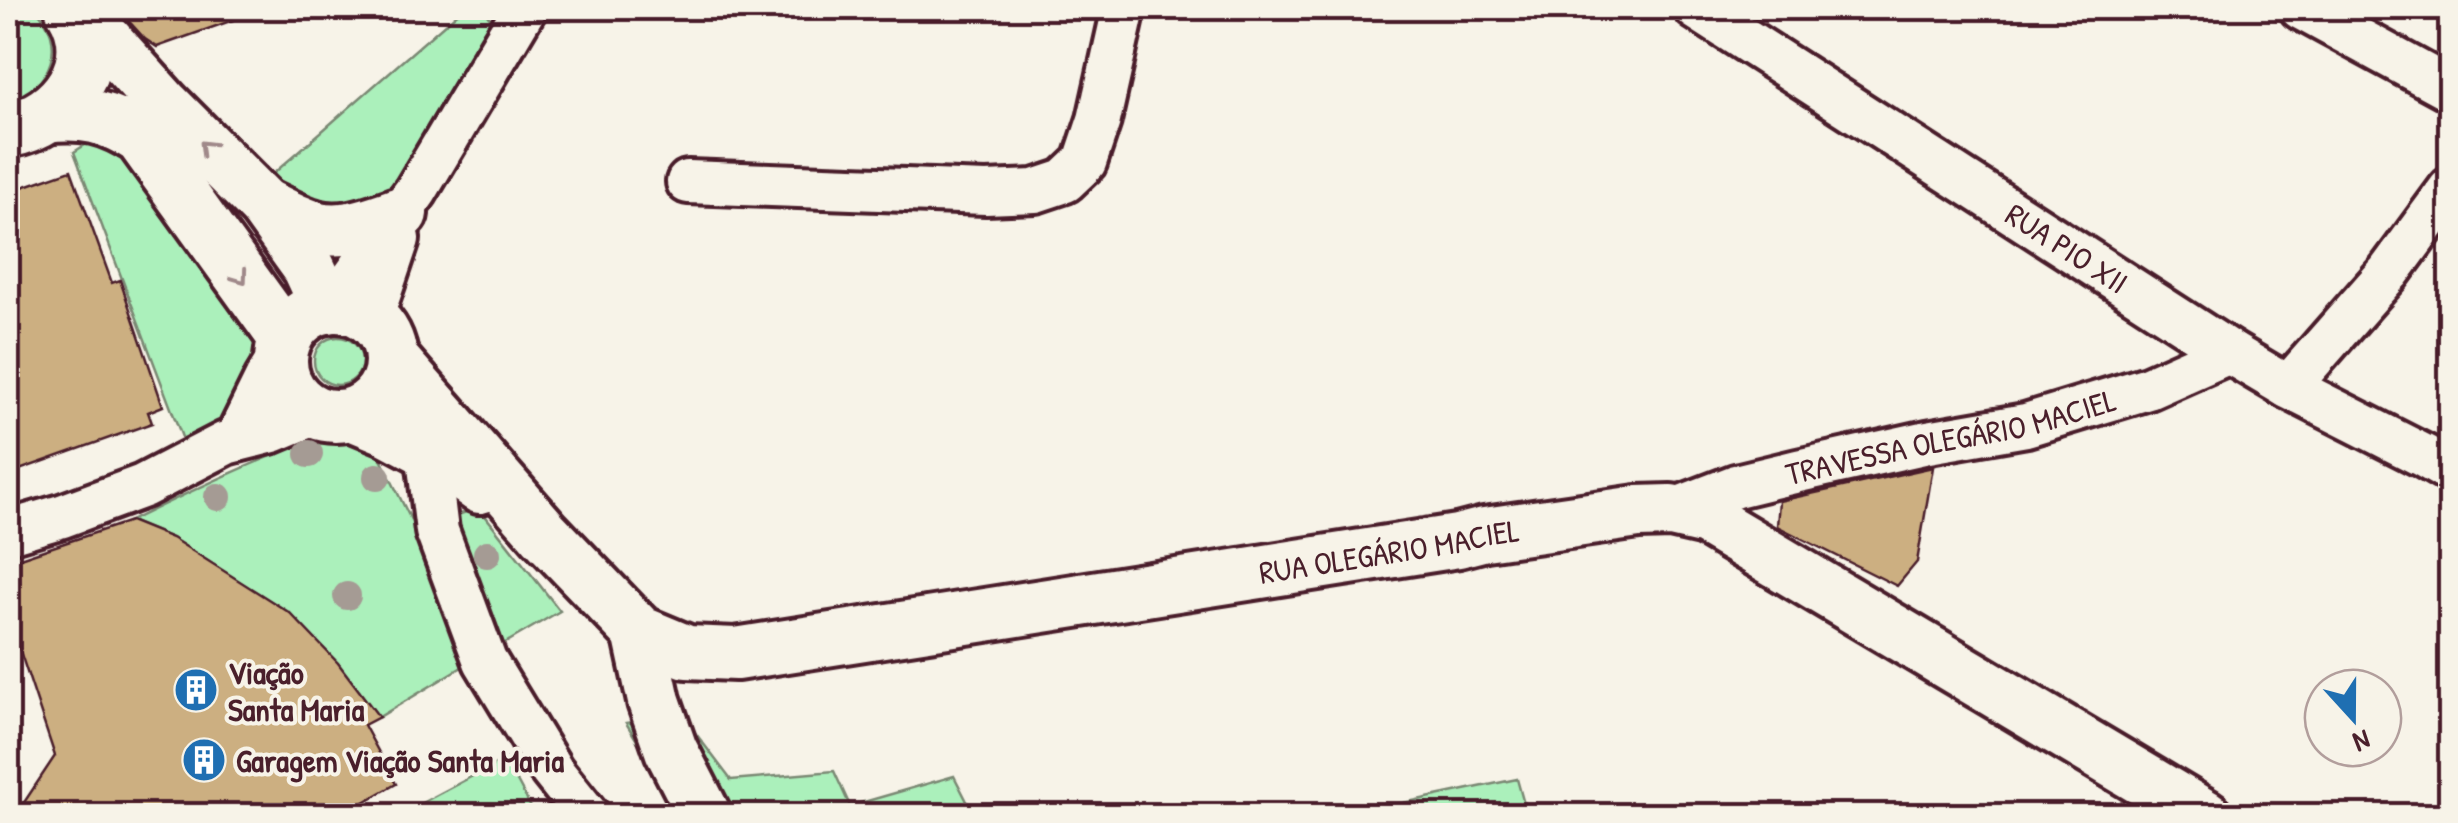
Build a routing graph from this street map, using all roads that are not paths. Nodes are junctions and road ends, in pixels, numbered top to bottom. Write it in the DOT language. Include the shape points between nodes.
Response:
graph roads {
  1 [pos="75,8"];
  2 [pos="525,8"];
  3 [pos="1124,8"];
  4 [pos="1696,8"];
  5 [pos="2300,8"];
  6 [pos="2450,90"];
  7 [pos="26,123"];
  8 [pos="688,182"];
  9 [pos="2450,189"];
  10 [pos="409,202"];
  11 [pos="264,205"];
  12 [pos="357,323"];
  13 [pos="283,347"];
  14 [pos="2229,352"];
  15 [pos="2288,387"];
  16 [pos="334,413"];
  17 [pos="429,427"];
  18 [pos="236,440"];
  19 [pos="2450,471"];
  20 [pos="1671,511"];
  21 [pos="8,532"];
  22 [pos="640,632"];
  23 [pos="552,771"];
  24 [pos="572,816"];
  25 [pos="588,816"];
  26 [pos="705,816"];
  27 [pos="2204,816"];
  1 -- 7 [label="main road" via="82,68 53,112"];
  11 -- 1 [label="street, one-way"];
  2 -- 10 [label="street"];
  3 -- 8 [label="street" via="1085,162 1065,181 986,193"];
  4 -- 14 [label="street, RUA PIO XII"];
  5 -- 6 [label="street"];
  7 -- 13 [label="street, one-way" via="70,112 141,138"];
  9 -- 15 [label="street" via="2389,272"];
  10 -- 11 [label="street" via="369,224 340,230 314,227"];
  10 -- 12 [label="street"];
  11 -- 12 [label="street"];
  12 -- 13 [label="street" via="310,313"];
  12 -- 16 [label="street" via="389,376 369,405"];
  12 -- 17 [label="street"];
  13 -- 16 [label="street" via="288,390 300,404"];
  13 -- 18 [label="street"];
  14 -- 15 [label="street, RUA PIO XII"];
  14 -- 20 [label="street, TRAVESSA OLEGÁRIO MACIEL" via="2148,388 2026,426 1798,471"];
  15 -- 19 [label="street, RUA PIO XII"];
  16 -- 17 [label="street" via="386,428"];
  16 -- 18 [label="street"];
  17 -- 22 [label="street, RUA OLEGÁRIO MACIEL"];
  17 -- 23 [label="street" via="437,531 484,661"];
  18 -- 21 [label="street" via="143,486"];
  20 -- 22 [label="street, RUA OLEGÁRIO MACIEL" via="1485,534 736,654 687,652"];
  20 -- 27 [label="street, RUA OLEGÁRIO MACIEL" via="1706,519"];
  22 -- 26 [label="street" via="671,750"];
  23 -- 24 [label="street"];
  23 -- 25 [label="street"];
}
